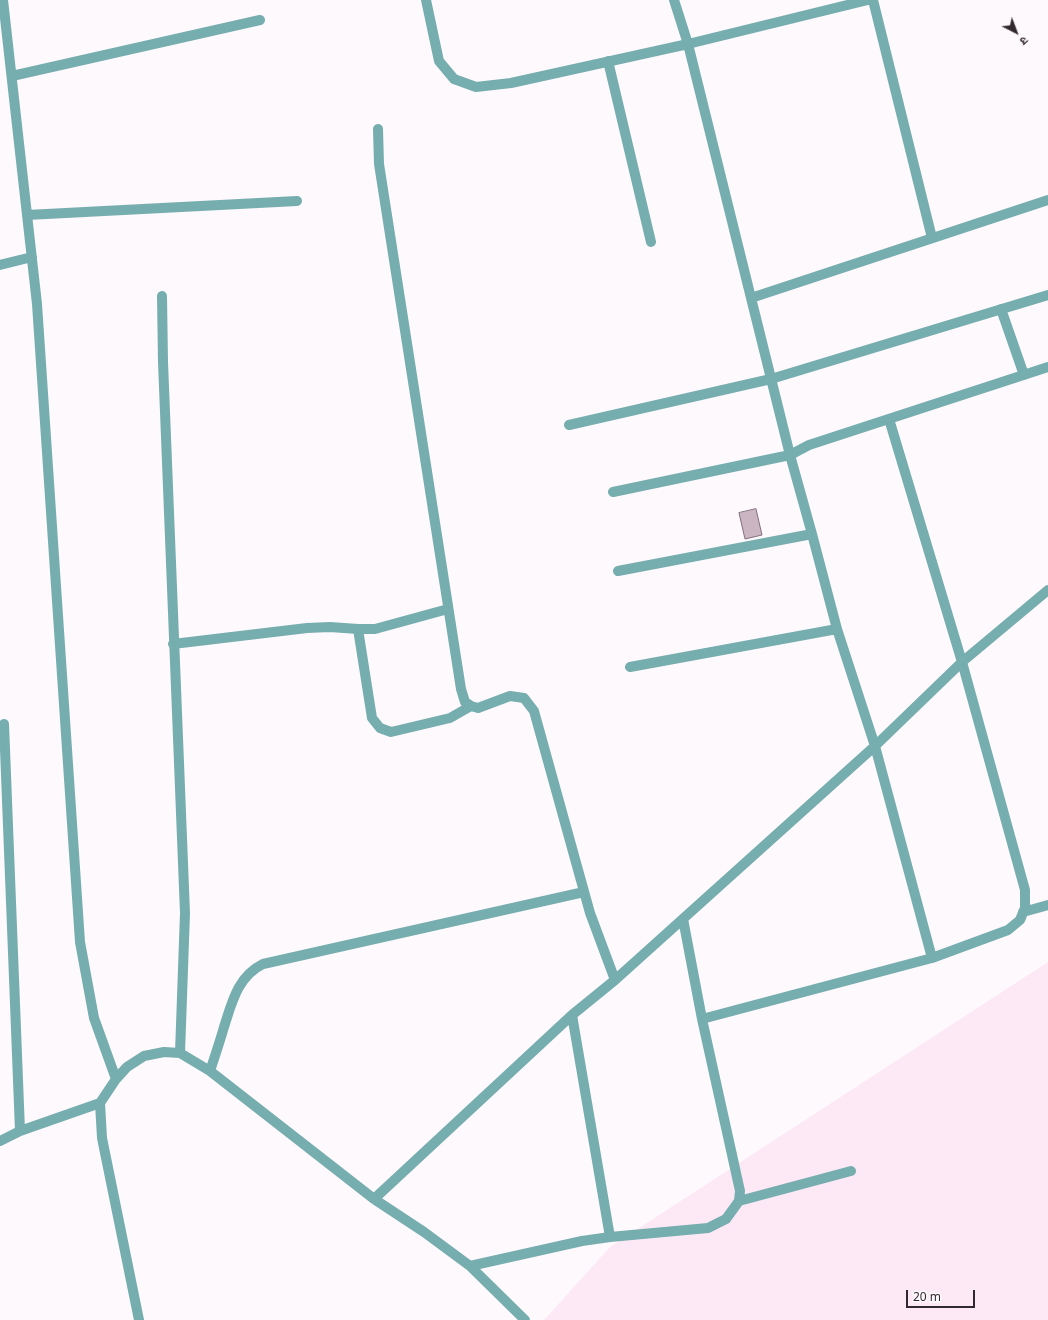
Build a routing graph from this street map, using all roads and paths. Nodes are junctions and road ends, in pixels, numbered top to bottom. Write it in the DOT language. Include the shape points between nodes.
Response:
graph roads {
  1 [pos="3,0"];
  2 [pos="426,0"];
  3 [pos="674,0"];
  4 [pos="868,0"];
  5 [pos="873,0"];
  6 [pos="260,20"];
  7 [pos="688,44"];
  8 [pos="608,62"];
  9 [pos="12,76"];
  10 [pos="378,129"];
  11 [pos="1048,200"];
  12 [pos="297,201"];
  13 [pos="27,215"];
  14 [pos="932,238"];
  15 [pos="651,242"];
  16 [pos="32,257"];
  17 [pos="0,265"];
  18 [pos="1048,295"];
  19 [pos="162,296"];
  20 [pos="751,298"];
  21 [pos="1001,309"];
  22 [pos="1048,367"];
  23 [pos="1024,375"];
  24 [pos="772,378"];
  25 [pos="889,419"];
  26 [pos="570,425"];
  27 [pos="790,455"];
  28 [pos="613,492"];
  29 [pos="812,534"];
  30 [pos="618,571"];
  31 [pos="1048,590"];
  32 [pos="448,609"];
  33 [pos="358,629"];
  34 [pos="837,629"];
  35 [pos="173,644"];
  36 [pos="962,662"];
  37 [pos="630,667"];
  38 [pos="472,706"];
  39 [pos="4,724"];
  40 [pos="875,746"];
  41 [pos="584,892"];
  42 [pos="1048,905"];
  43 [pos="1023,912"];
  44 [pos="682,919"];
  45 [pos="932,958"];
  46 [pos="615,980"];
  47 [pos="572,1015"];
  48 [pos="702,1019"];
  49 [pos="180,1053"];
  50 [pos="210,1071"];
  51 [pos="116,1079"];
  52 [pos="100,1103"];
  53 [pos="20,1131"];
  54 [pos="0,1141"];
  55 [pos="851,1171"];
  56 [pos="374,1199"];
  57 [pos="738,1201"];
  58 [pos="610,1237"];
  59 [pos="470,1266"];
  60 [pos="139,1320"];
  61 [pos="525,1320"];
  1 -- 9 [label="street"];
  2 -- 8 [label="street" via="439,61 454,79 476,87 511,83"];
  3 -- 7 [label="street"];
  4 -- 7 [label="street"];
  5 -- 14 [label="street"];
  6 -- 9 [label="street"];
  7 -- 8 [label="street"];
  7 -- 20 [label="street"];
  8 -- 15 [label="street"];
  9 -- 13 [label="street"];
  10 -- 32 [label="street" via="379,164"];
  11 -- 14 [label="street"];
  12 -- 13 [label="street"];
  13 -- 16 [label="street"];
  14 -- 20 [label="street"];
  16 -- 17 [label="street"];
  16 -- 51 [label="street" via="38,312 80,942 94,1018"];
  18 -- 21 [label="street"];
  19 -- 35 [label="street"];
  20 -- 24 [label="street"];
  21 -- 23 [label="street"];
  21 -- 24 [label="street"];
  22 -- 23 [label="street"];
  23 -- 25 [label="street"];
  24 -- 26 [label="street"];
  24 -- 27 [label="street"];
  25 -- 27 [label="street" via="809,445"];
  25 -- 36 [label="street"];
  27 -- 28 [label="street"];
  27 -- 29 [label="street"];
  29 -- 30 [label="street"];
  29 -- 34 [label="street"];
  31 -- 36 [label="street"];
  32 -- 33 [label="street" via="375,629"];
  32 -- 38 [label="street" via="461,689 465,702"];
  33 -- 35 [label="street" via="307,628"];
  33 -- 38 [label="street" via="372,718 380,728 391,732 450,718"];
  34 -- 37 [label="street"];
  34 -- 40 [label="street"];
  35 -- 49 [label="street" via="184,913"];
  36 -- 40 [label="street"];
  36 -- 43 [label="street" via="1025,890"];
  38 -- 41 [label="street" via="478,708 510,696 524,698 534,711"];
  39 -- 53 [label="street"];
  40 -- 44 [label="street"];
  40 -- 45 [label="street"];
  41 -- 46 [label="street"];
  41 -- 50 [label="street" via="254,968 235,993"];
  42 -- 43 [label="street"];
  43 -- 45 [label="street" via="1020,920 1008,930"];
  44 -- 46 [label="street"];
  44 -- 48 [label="street"];
  45 -- 48 [label="street"];
  46 -- 47 [label="street"];
  47 -- 56 [label="street"];
  47 -- 58 [label="street"];
  48 -- 57 [label="street" via="740,1191"];
  49 -- 50 [label="street"];
  49 -- 51 [label="street" via="164,1052 144,1056"];
  50 -- 56 [label="street"];
  51 -- 52 [label="street"];
  52 -- 53 [label="street"];
  52 -- 60 [label="street" via="102,1138"];
  53 -- 54 [label="street"];
  55 -- 57 [label="street"];
  56 -- 59 [label="street"];
  57 -- 58 [label="street" via="726,1219 708,1228"];
  58 -- 59 [label="street"];
  59 -- 61 [label="street"];
}
